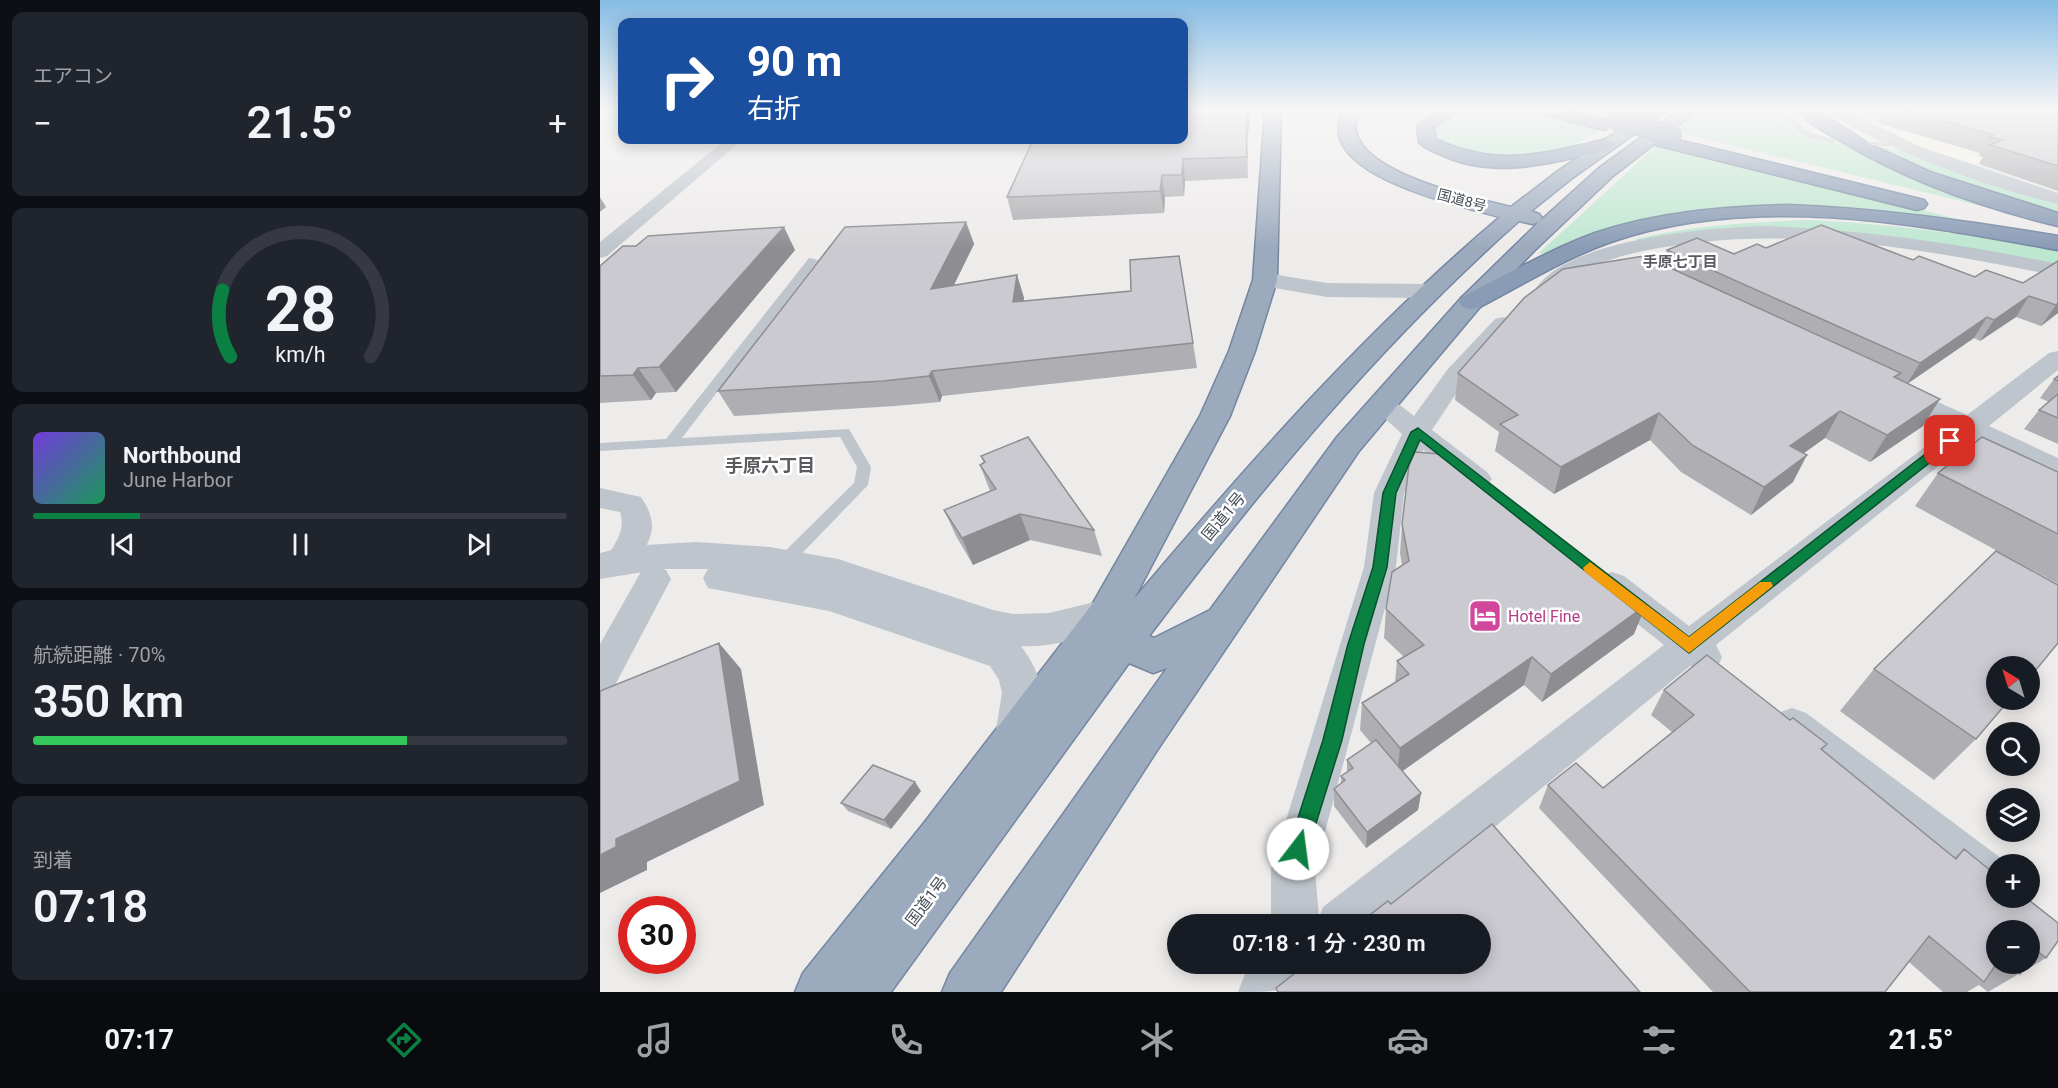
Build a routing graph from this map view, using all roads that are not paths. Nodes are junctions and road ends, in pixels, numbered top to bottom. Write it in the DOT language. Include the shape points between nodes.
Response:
graph roads {
  1 [pos="715,156"];
  2 [pos="1271,156"];
  3 [pos="1361,156"];
  4 [pos="1466,156"];
  5 [pos="1548,156"];
  6 [pos="1579,156"];
  7 [pos="1627,156"];
  8 [pos="1737,156"];
  9 [pos="1746,156"];
  10 [pos="1883,156"];
  11 [pos="1929,156"];
  12 [pos="2058,199"];
  13 [pos="1515,214"];
  14 [pos="2058,220"];
  15 [pos="1550,223"];
  16 [pos="2058,229"];
  17 [pos="2058,241"];
  18 [pos="600,252"];
  19 [pos="1609,256"];
  20 [pos="813,260"];
  21 [pos="2058,270"];
  22 [pos="1641,271"];
  23 [pos="1265,280"];
  24 [pos="1427,291"];
  25 [pos="1471,302"];
  26 [pos="2058,358"];
  27 [pos="1874,381"];
  28 [pos="1383,405"];
  29 [pos="1969,427"];
  30 [pos="1418,432"];
  31 [pos="671,442"];
  32 [pos="600,447"];
  33 [pos="2058,469"];
  34 [pos="600,498"];
  35 [pos="1502,498"];
  36 [pos="1586,565"];
  37 [pos="607,568"];
  38 [pos="773,572"];
  39 [pos="654,579"];
  40 [pos="1230,613"];
  41 [pos="1115,628"];
  42 [pos="1689,646"];
  43 [pos="1726,675"];
  44 [pos="600,678"];
  45 [pos="1764,703"];
  46 [pos="1017,736"];
  47 [pos="1986,873"];
  48 [pos="1294,914"];
  49 [pos="1353,914"];
  50 [pos="1278,974"];
  51 [pos="822,992"];
  52 [pos="858,992"];
  53 [pos="969,992"];
  54 [pos="1263,992"];
  1 -- 18 [label="street"];
  2 -- 23 [label="highway"];
  3 -- 13 [label="highway, 国道8号" via="1409,184"];
  4 -- 5 [label="highway" via="1533,163"];
  6 -- 13 [label="highway, 国道1号"];
  7 -- 15 [label="highway"];
  8 -- 17 [label="highway"];
  9 -- 16 [label="highway"];
  10 -- 14 [label="highway" via="1973,193"];
  11 -- 12 [label="street"];
  13 -- 15 [label="highway, 国道8号"];
  13 -- 24 [label="highway, 国道1号"];
  15 -- 25 [label="highway"];
  17 -- 25 [label="highway" via="1844,214 1748,212 1702,216 1624,231 1589,243"];
  19 -- 21 [label="street" via="1666,240 1738,233 1816,233 1963,250"];
  19 -- 22 [label="street"];
  19 -- 30 [label="street" via="1588,262 1526,302 1456,375"];
  20 -- 31 [label="lane"];
  23 -- 24 [label="street" via="1327,290"];
  23 -- 41 [label="highway" via="1215,416 1147,546"];
  24 -- 41 [label="highway, 国道1号" via="1261,471 1186,561"];
  25 -- 28 [label="highway"];
  26 -- 29 [label="street"];
  27 -- 29 [label="street"];
  28 -- 30 [label="street"];
  28 -- 40 [label="highway" via="1347,444"];
  29 -- 33 [label="street"];
  29 -- 42 [label="street"];
  30 -- 35 [label="street"];
  30 -- 48 [label="street" via="1389,493 1380,567 1293,869"];
  31 -- 32 [label="lane"];
  31 -- 38 [label="lane" via="844,432 864,467 861,485"];
  34 -- 37 [label="street" via="630,504 638,514 639,530"];
  36 -- 42 [label="street"];
  37 -- 38 [label="street" via="715,557"];
  37 -- 39 [label="street"];
  38 -- 39 [label="street"];
  38 -- 41 [label="street" via="864,579 1014,630"];
  38 -- 46 [label="street" via="1004,654 1018,674 1025,700"];
  39 -- 44 [label="street"];
  40 -- 41 [label="highway" via="1192,639 1153,656"];
  40 -- 53 [label="highway"];
  41 -- 46 [label="highway"];
  41 -- 52 [label="highway, 国道1号"];
  42 -- 43 [label="street"];
  42 -- 49 [label="street"];
  45 -- 47 [label="street"];
  46 -- 51 [label="highway"];
  50 -- 54 [label="street"];
}
